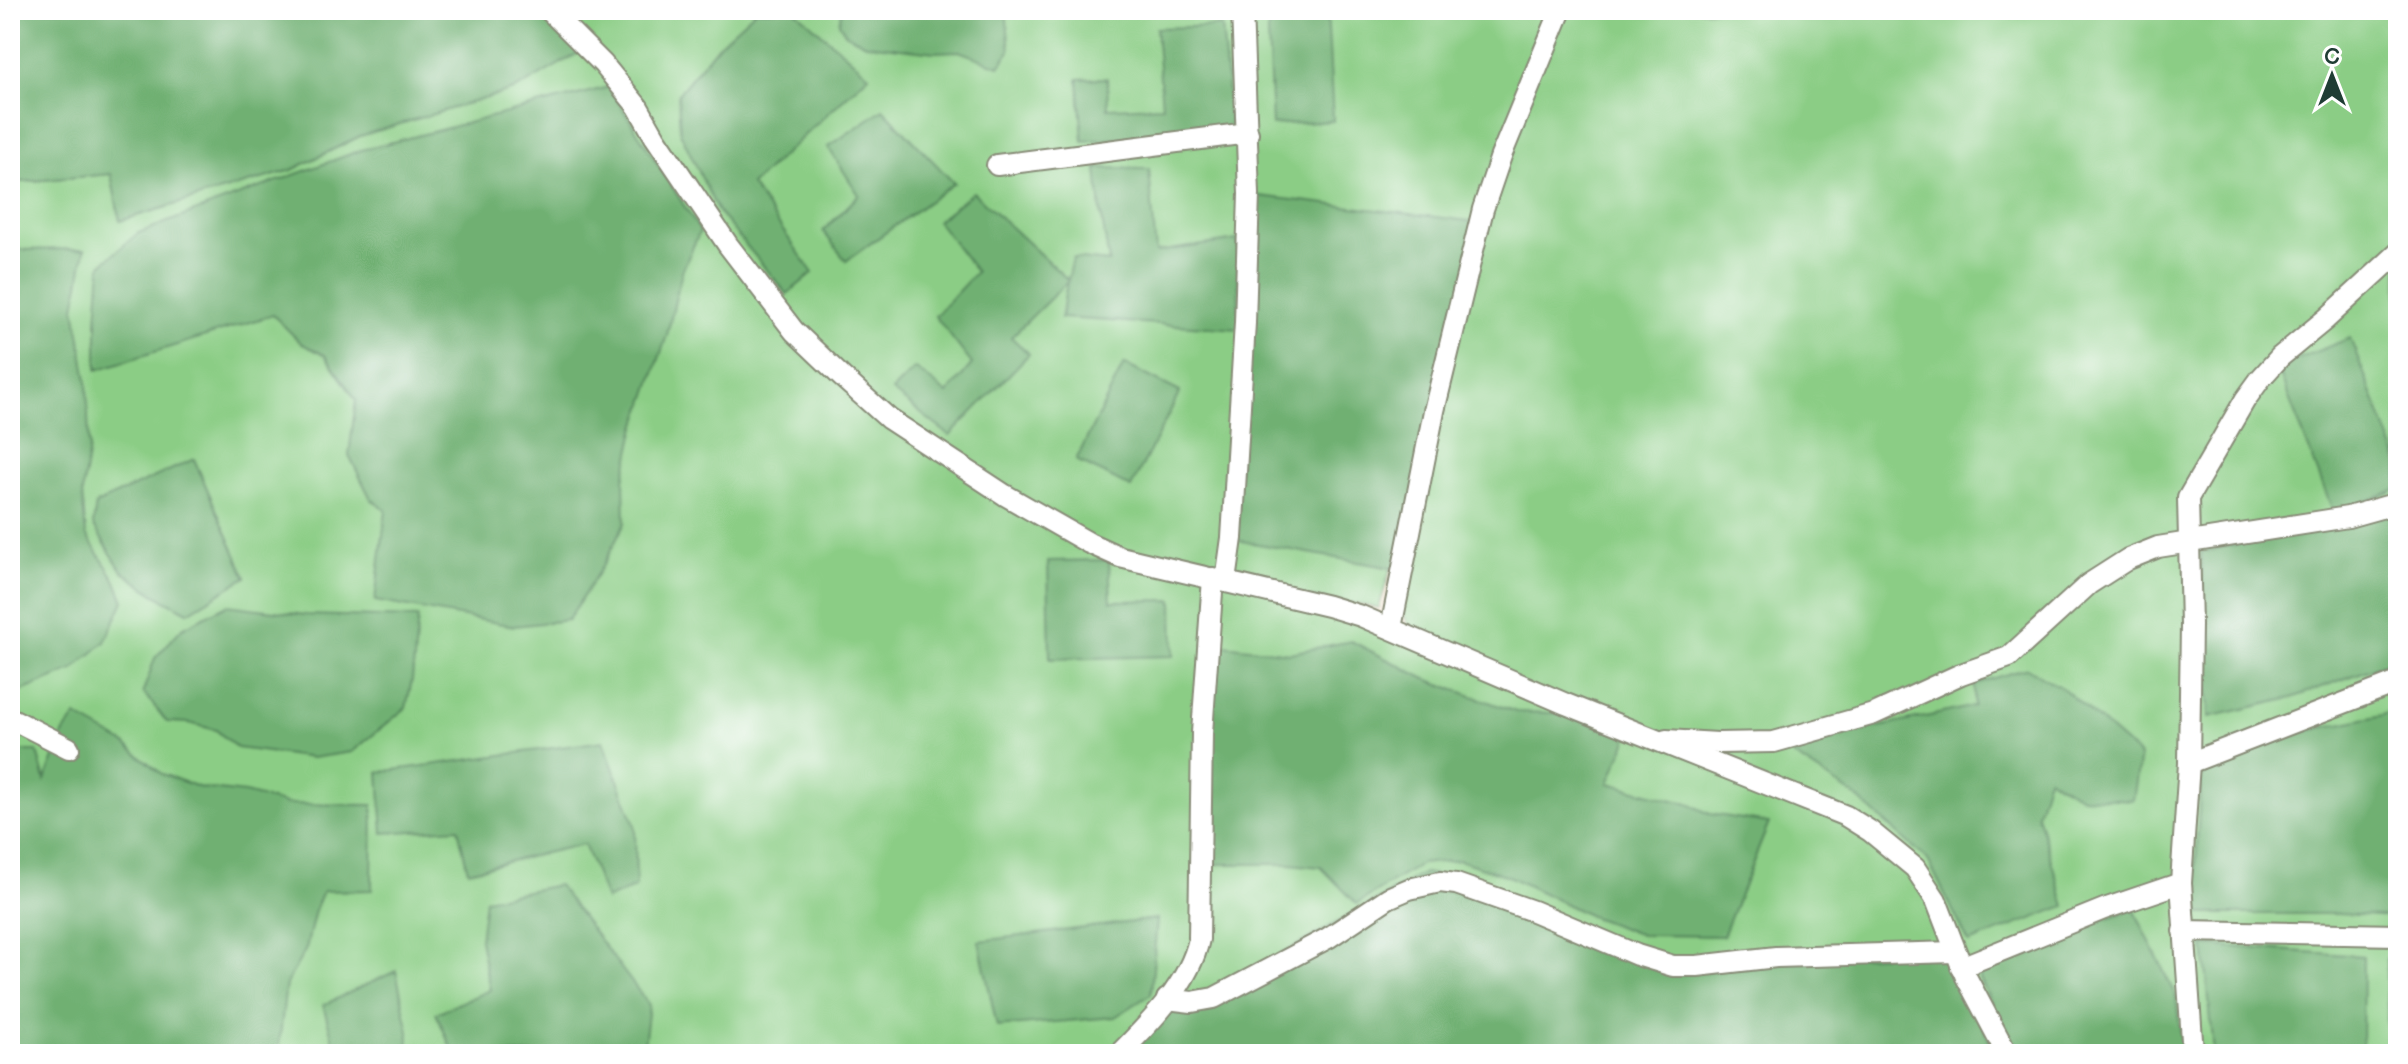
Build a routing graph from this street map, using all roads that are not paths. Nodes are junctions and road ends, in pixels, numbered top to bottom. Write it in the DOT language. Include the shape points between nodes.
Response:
graph roads {
  1 [pos="549,10"];
  2 [pos="1242,10"];
  3 [pos="1561,10"];
  4 [pos="1248,133"];
  5 [pos="997,165"];
  6 [pos="2398,253"];
  7 [pos="2398,503"];
  8 [pos="2189,543"];
  9 [pos="1220,579"];
  10 [pos="1391,628"];
  11 [pos="2398,682"];
  12 [pos="10,718"];
  13 [pos="1650,738"];
  14 [pos="69,748"];
  15 [pos="2189,763"];
  16 [pos="2181,883"];
  17 [pos="2183,931"];
  18 [pos="2398,935"];
  19 [pos="1958,959"];
  20 [pos="1167,999"];
  21 [pos="1119,1054"];
  22 [pos="2007,1054"];
  23 [pos="2193,1054"];
  1 -- 9 [label="street" via="638,107 728,245 794,331 889,419 1089,543 1156,567"];
  2 -- 4 [label="street"];
  3 -- 10 [label="street" via="1483,209 1434,411"];
  4 -- 5 [label="street"];
  4 -- 9 [label="street" via="1245,323 1232,538"];
  6 -- 8 [label="street" via="2280,357 2245,400 2188,498"];
  7 -- 8 [label="street" via="2348,517"];
  8 -- 13 [label="street" via="2128,559 2089,584 2009,657 1874,714 1774,742"];
  8 -- 15 [label="street"];
  9 -- 10 [label="street"];
  9 -- 20 [label="street" via="1202,733 1199,939 1193,960"];
  10 -- 13 [label="street"];
  11 -- 15 [label="street"];
  12 -- 14 [label="street"];
  13 -- 19 [label="street" via="1826,807 1870,831 1915,868 1936,900"];
  15 -- 16 [label="street"];
  16 -- 17 [label="street"];
  16 -- 19 [label="street"];
  17 -- 18 [label="street"];
  17 -- 23 [label="street"];
  19 -- 20 [label="street" via="1776,957 1673,966 1533,911 1440,882 1388,898 1328,938 1214,998"];
  19 -- 22 [label="street"];
  20 -- 21 [label="street"];
}
